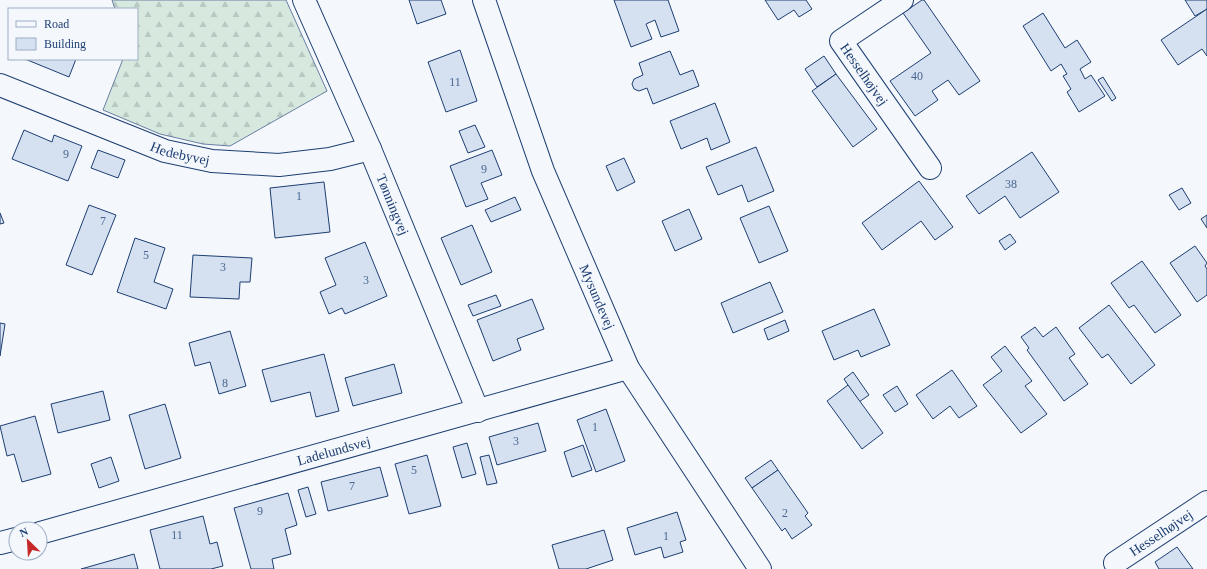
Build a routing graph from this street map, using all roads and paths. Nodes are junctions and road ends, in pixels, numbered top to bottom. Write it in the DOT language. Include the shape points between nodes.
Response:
graph roads {
  1 [pos="304,0"];
  2 [pos="484,0"];
  3 [pos="902,0"];
  4 [pos="0,85"];
  5 [pos="370,149"];
  6 [pos="930,168"];
  7 [pos="628,368"];
  8 [pos="478,411"];
  9 [pos="1207,502"];
  10 [pos="48,531"];
  11 [pos="1115,563"];
  12 [pos="760,569"];
  1 -- 5 [label="street, Tønningvej"];
  2 -- 7 [label="street, Mysundevej" via="543,171"];
  3 -- 6 [label="street, Hesselhøjvej" via="841,41"];
  4 -- 5 [label="street, Hedebyvej" via="165,150 212,161 279,165 330,159"];
  5 -- 8 [label="street, Tønningvej"];
  7 -- 8 [label="street, Ladelundsvej"];
  7 -- 12 [label="street, Mysundevej"];
  8 -- 10 [label="street, Ladelundsvej"];
  9 -- 11 [label="street, Hesselhøjvej"];
}
